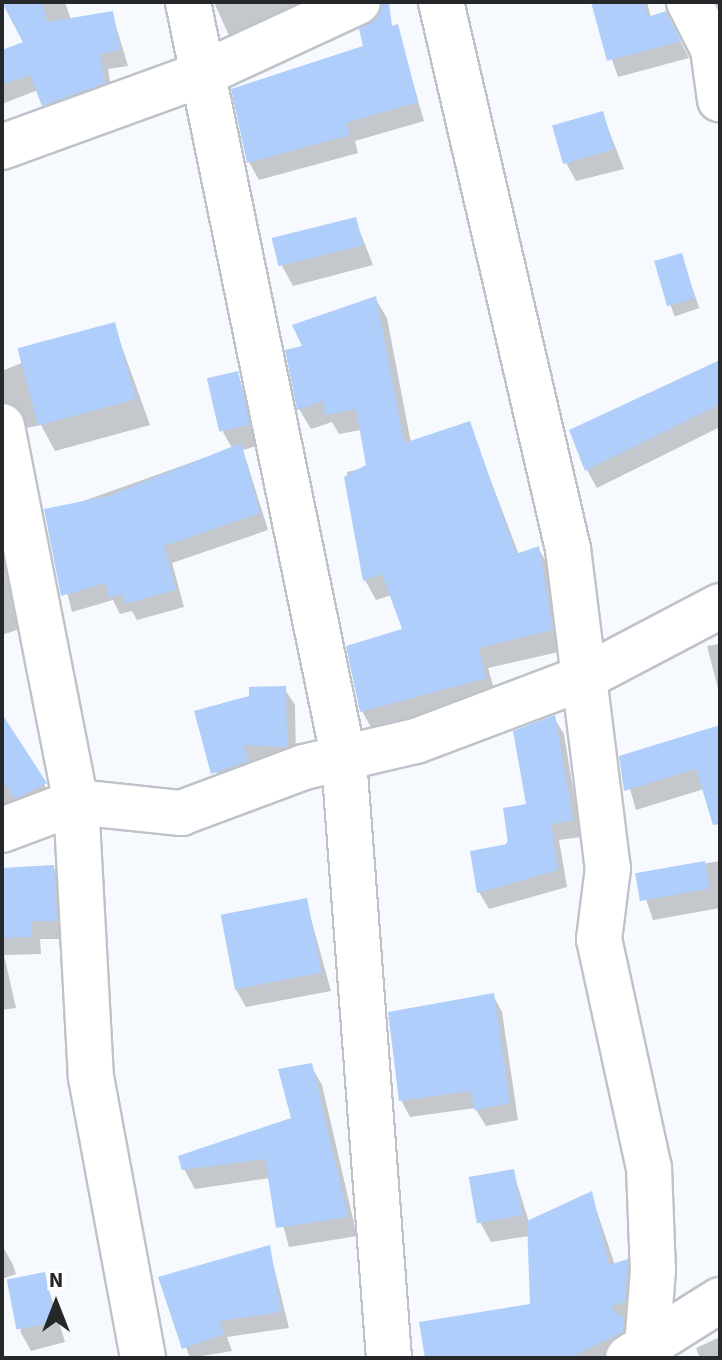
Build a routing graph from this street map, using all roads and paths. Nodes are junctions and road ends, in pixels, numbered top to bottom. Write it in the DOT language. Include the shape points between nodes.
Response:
graph roads {
  1 [pos="188,2"];
  2 [pos="358,2"];
  3 [pos="441,2"];
  4 [pos="689,2"];
  5 [pos="200,75"];
  6 [pos="720,100"];
  7 [pos="2,147"];
  8 [pos="2,426"];
  9 [pos="720,606"];
  10 [pos="583,678"];
  11 [pos="344,760"];
  12 [pos="76,802"];
  13 [pos="2,830"];
  14 [pos="720,1300"];
  15 [pos="639,1356"];
  16 [pos="143,1358"];
  17 [pos="389,1358"];
  1 -- 5 [label="street"];
  2 -- 5 [label="street"];
  3 -- 10 [label="street" via="551,456"];
  4 -- 6 [label="street" via="713,49"];
  5 -- 7 [label="street"];
  5 -- 11 [label="street"];
  8 -- 12 [label="street"];
  9 -- 10 [label="street"];
  10 -- 11 [label="street"];
  10 -- 15 [label="street" via="608,868 599,939 649,1168 653,1270"];
  11 -- 12 [label="street" via="181,813"];
  11 -- 17 [label="street"];
  12 -- 13 [label="street"];
  12 -- 16 [label="street" via="91,1077"];
  14 -- 15 [label="street"];
}
